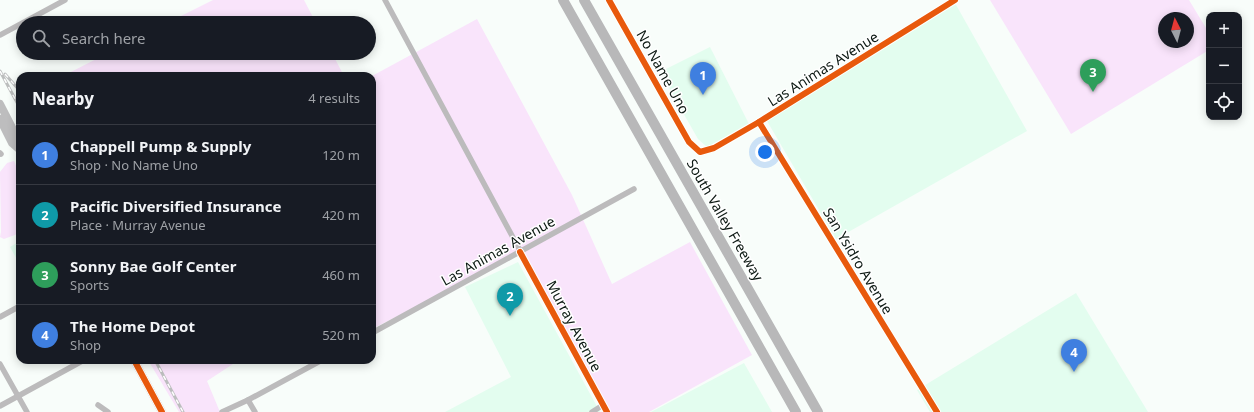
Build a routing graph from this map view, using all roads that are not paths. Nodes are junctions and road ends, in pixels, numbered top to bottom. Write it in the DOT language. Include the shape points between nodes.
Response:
graph roads {
  1 [pos="65,0"];
  2 [pos="385,0"];
  3 [pos="563,0"];
  4 [pos="584,0"];
  5 [pos="609,0"];
  6 [pos="955,0"];
  7 [pos="35,16"];
  8 [pos="16,26"];
  9 [pos="0,35"];
  10 [pos="0,104"];
  11 [pos="0,119"];
  12 [pos="759,122"];
  13 [pos="16,135"];
  14 [pos="16,146"];
  15 [pos="700,152"];
  16 [pos="634,189"];
  17 [pos="520,252"];
  18 [pos="16,308"];
  19 [pos="0,317"];
  20 [pos="376,331"];
  21 [pos="0,364"];
  22 [pos="77,364"];
  23 [pos="136,364"];
  24 [pos="315,364"];
  25 [pos="18,396"];
  26 [pos="248,400"];
  27 [pos="98,404"];
  28 [pos="603,405"];
  29 [pos="0,406"];
  30 [pos="228,411"];
  31 [pos="27,412"];
  32 [pos="108,412"];
  33 [pos="162,412"];
  34 [pos="222,412"];
  35 [pos="255,412"];
  36 [pos="592,412"];
  37 [pos="607,412"];
  38 [pos="796,412"];
  39 [pos="818,412"];
  40 [pos="937,412"];
  1 -- 7 [label="street"];
  2 -- 17 [label="street, Murray Avenue"];
  3 -- 38 [label="highway"];
  4 -- 39 [label="highway, South Valley Freeway"];
  5 -- 15 [label="street, No Name Uno" via="689,142"];
  6 -- 12 [label="street, Las Animas Avenue"];
  8 -- 9 [label="street"];
  10 -- 13 [label="main road"];
  11 -- 14 [label="main road"];
  12 -- 15 [label="street, Las Animas Avenue" via="714,148"];
  12 -- 40 [label="street, San Ysidro Avenue"];
  16 -- 17 [label="street, Las Animas Avenue"];
  17 -- 20 [label="street, Las Animas Avenue"];
  17 -- 28 [label="street, Murray Avenue"];
  18 -- 19 [label="street"];
  21 -- 25 [label="street"];
  22 -- 25 [label="street"];
  23 -- 33 [label="main road"];
  24 -- 26 [label="street"];
  25 -- 29 [label="street"];
  25 -- 31 [label="street"];
  26 -- 30 [label="street"];
  26 -- 35 [label="street"];
  27 -- 32 [label="street"];
  28 -- 36 [label="street"];
  28 -- 37 [label="street, Murray Avenue"];
  30 -- 34 [label="street"];
}
